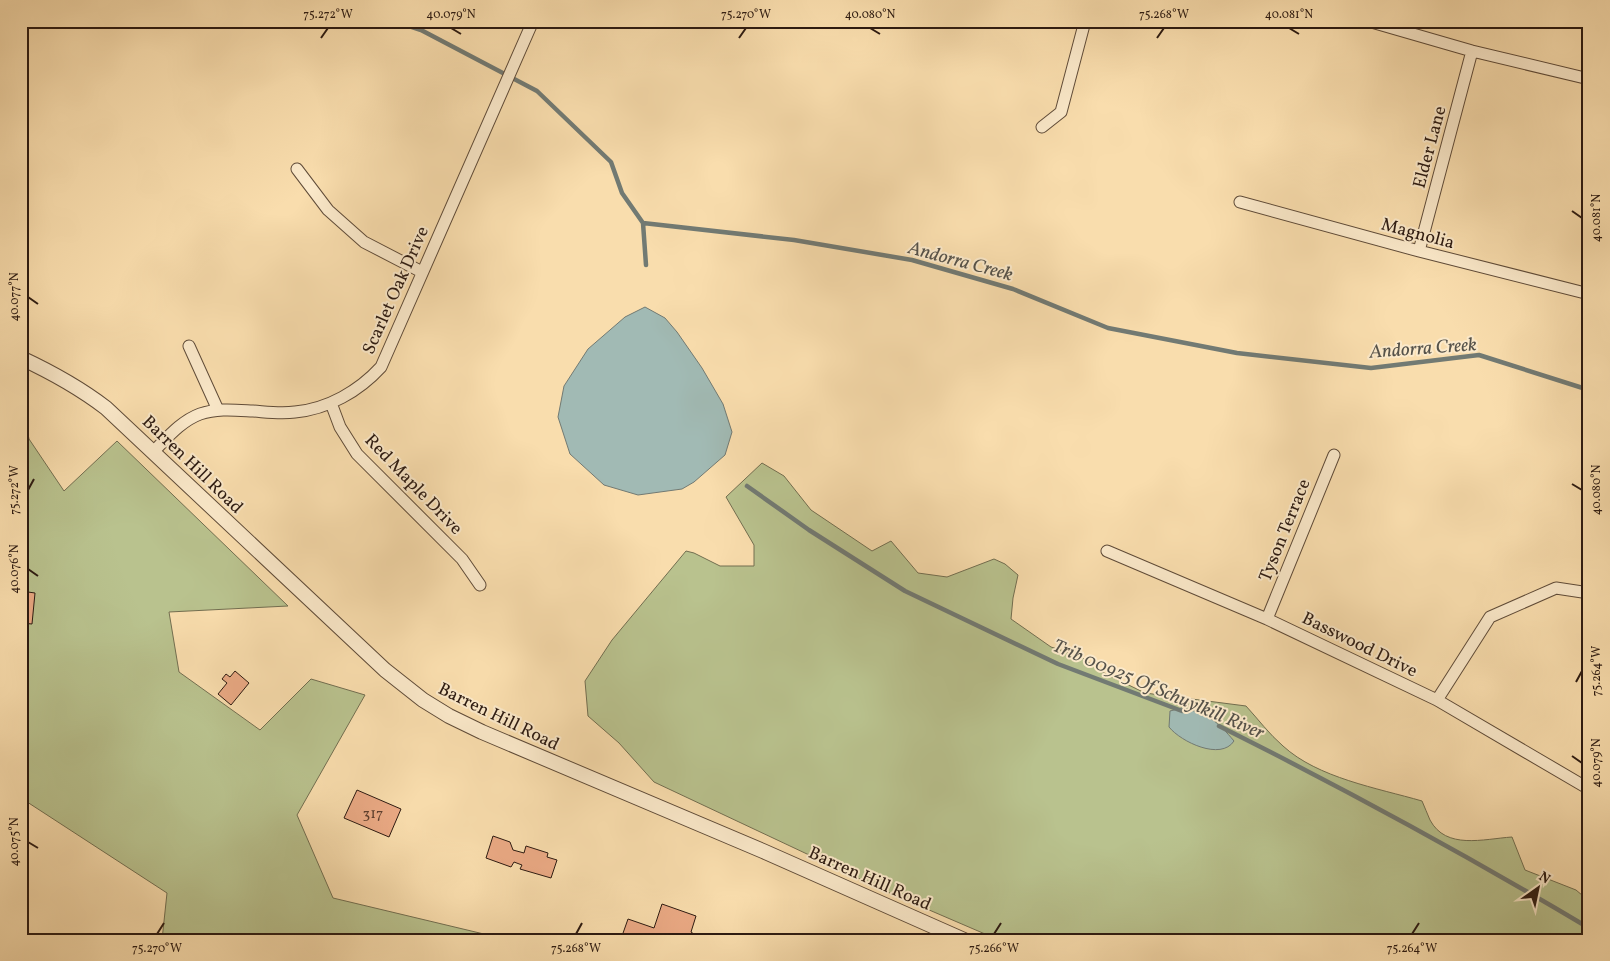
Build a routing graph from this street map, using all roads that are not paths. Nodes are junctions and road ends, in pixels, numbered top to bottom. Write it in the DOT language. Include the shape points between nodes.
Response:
graph roads {
  1 [pos="533,21"];
  2 [pos="1085,21"];
  3 [pos="1368,21"];
  4 [pos="1472,51"];
  5 [pos="1589,79"];
  6 [pos="1042,127"];
  7 [pos="297,170"];
  8 [pos="1240,202"];
  9 [pos="1420,251"];
  10 [pos="422,272"];
  11 [pos="1589,294"];
  12 [pos="189,346"];
  13 [pos="21,358"];
  14 [pos="332,403"];
  15 [pos="218,410"];
  16 [pos="153,452"];
  17 [pos="1334,455"];
  18 [pos="1107,551"];
  19 [pos="480,585"];
  20 [pos="1589,593"];
  21 [pos="1267,619"];
  22 [pos="1436,700"];
  23 [pos="1589,789"];
  24 [pos="964,940"];
  1 -- 10 [label="street, Scarlet Oak Drive"];
  2 -- 6 [label="street" via="1062,112"];
  3 -- 4 [label="street"];
  4 -- 5 [label="street"];
  4 -- 9 [label="street, Elder Lane"];
  7 -- 10 [label="street" via="328,210 364,242"];
  8 -- 9 [label="street, Magnolia"];
  9 -- 11 [label="street, Magnolia"];
  10 -- 14 [label="street, Scarlet Oak Drive" via="381,367"];
  12 -- 15 [label="street"];
  13 -- 16 [label="street, Barren Hill Road" via="84,392 116,416"];
  14 -- 15 [label="street, Scarlet Oak Drive" via="293,412"];
  14 -- 19 [label="street, Red Maple Drive" via="340,427 357,454 462,559"];
  15 -- 16 [label="street, Scarlet Oak Drive" via="198,414 188,420"];
  16 -- 24 [label="street, Barren Hill Road" via="385,670 449,716 532,755 764,851"];
  17 -- 21 [label="street, Tyson Terrace"];
  18 -- 21 [label="street, Basswood Drive"];
  20 -- 22 [label="street" via="1556,588 1490,617"];
  21 -- 22 [label="street, Basswood Drive"];
  22 -- 23 [label="street, Basswood Drive"];
}
